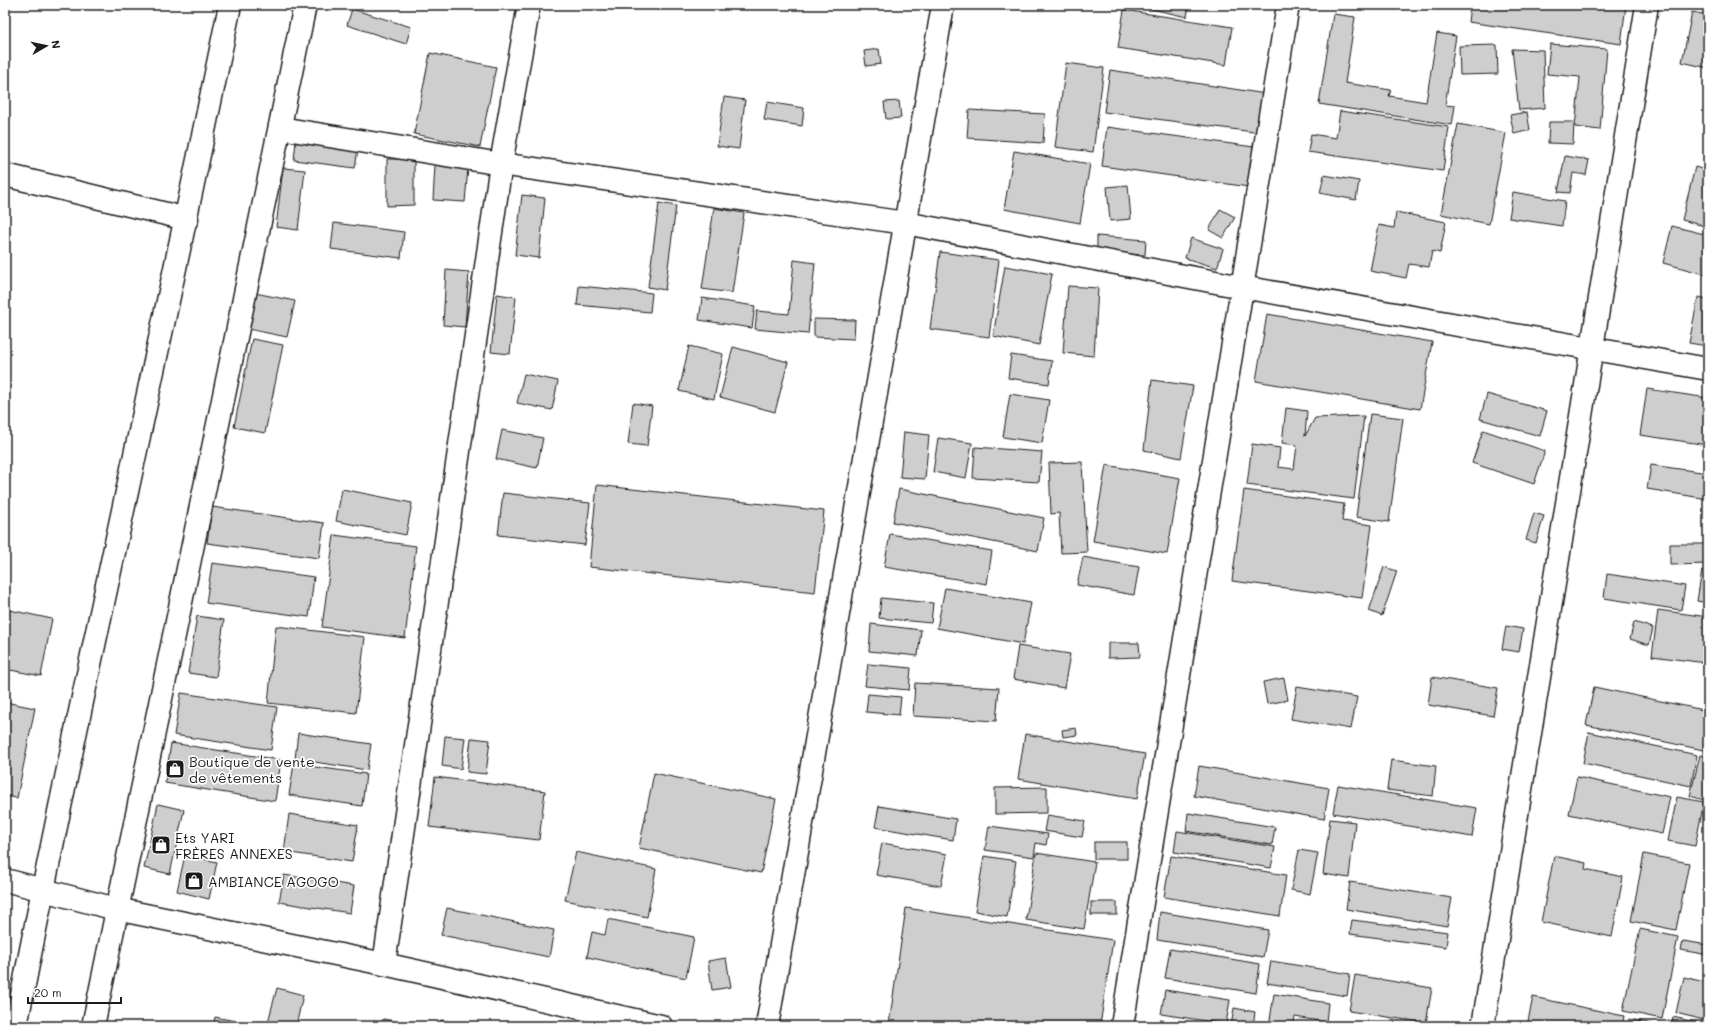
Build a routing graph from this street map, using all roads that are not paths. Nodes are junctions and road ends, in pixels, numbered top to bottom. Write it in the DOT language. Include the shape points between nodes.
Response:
graph roads {
  1 [pos="230,5"];
  2 [pos="305,5"];
  3 [pos="529,5"];
  4 [pos="943,5"];
  5 [pos="1288,5"];
  6 [pos="1647,5"];
  7 [pos="280,128"];
  8 [pos="502,164"];
  9 [pos="5,175"];
  10 [pos="187,219"];
  11 [pos="905,222"];
  12 [pos="1242,286"];
  13 [pos="1592,349"];
  14 [pos="1708,369"];
  15 [pos="5,880"];
  16 [pos="42,890"];
  17 [pos="116,909"];
  18 [pos="384,964"];
  19 [pos="16,1026"];
  20 [pos="93,1026"];
  21 [pos="660,1026"];
  22 [pos="767,1026"];
  23 [pos="1122,1026"];
  24 [pos="1483,1026"];
  1 -- 10 [label="street"];
  2 -- 7 [label="street"];
  3 -- 8 [label="street"];
  4 -- 11 [label="street"];
  5 -- 12 [label="street"];
  6 -- 13 [label="street"];
  7 -- 8 [label="street"];
  7 -- 17 [label="street"];
  8 -- 11 [label="street"];
  8 -- 18 [label="street"];
  9 -- 10 [label="street"];
  10 -- 16 [label="street"];
  11 -- 12 [label="street"];
  11 -- 22 [label="street"];
  12 -- 13 [label="street"];
  12 -- 23 [label="street"];
  13 -- 14 [label="street"];
  13 -- 24 [label="street"];
  15 -- 16 [label="street"];
  16 -- 17 [label="street"];
  16 -- 19 [label="street"];
  17 -- 18 [label="street"];
  17 -- 20 [label="street"];
  18 -- 21 [label="street"];
}
